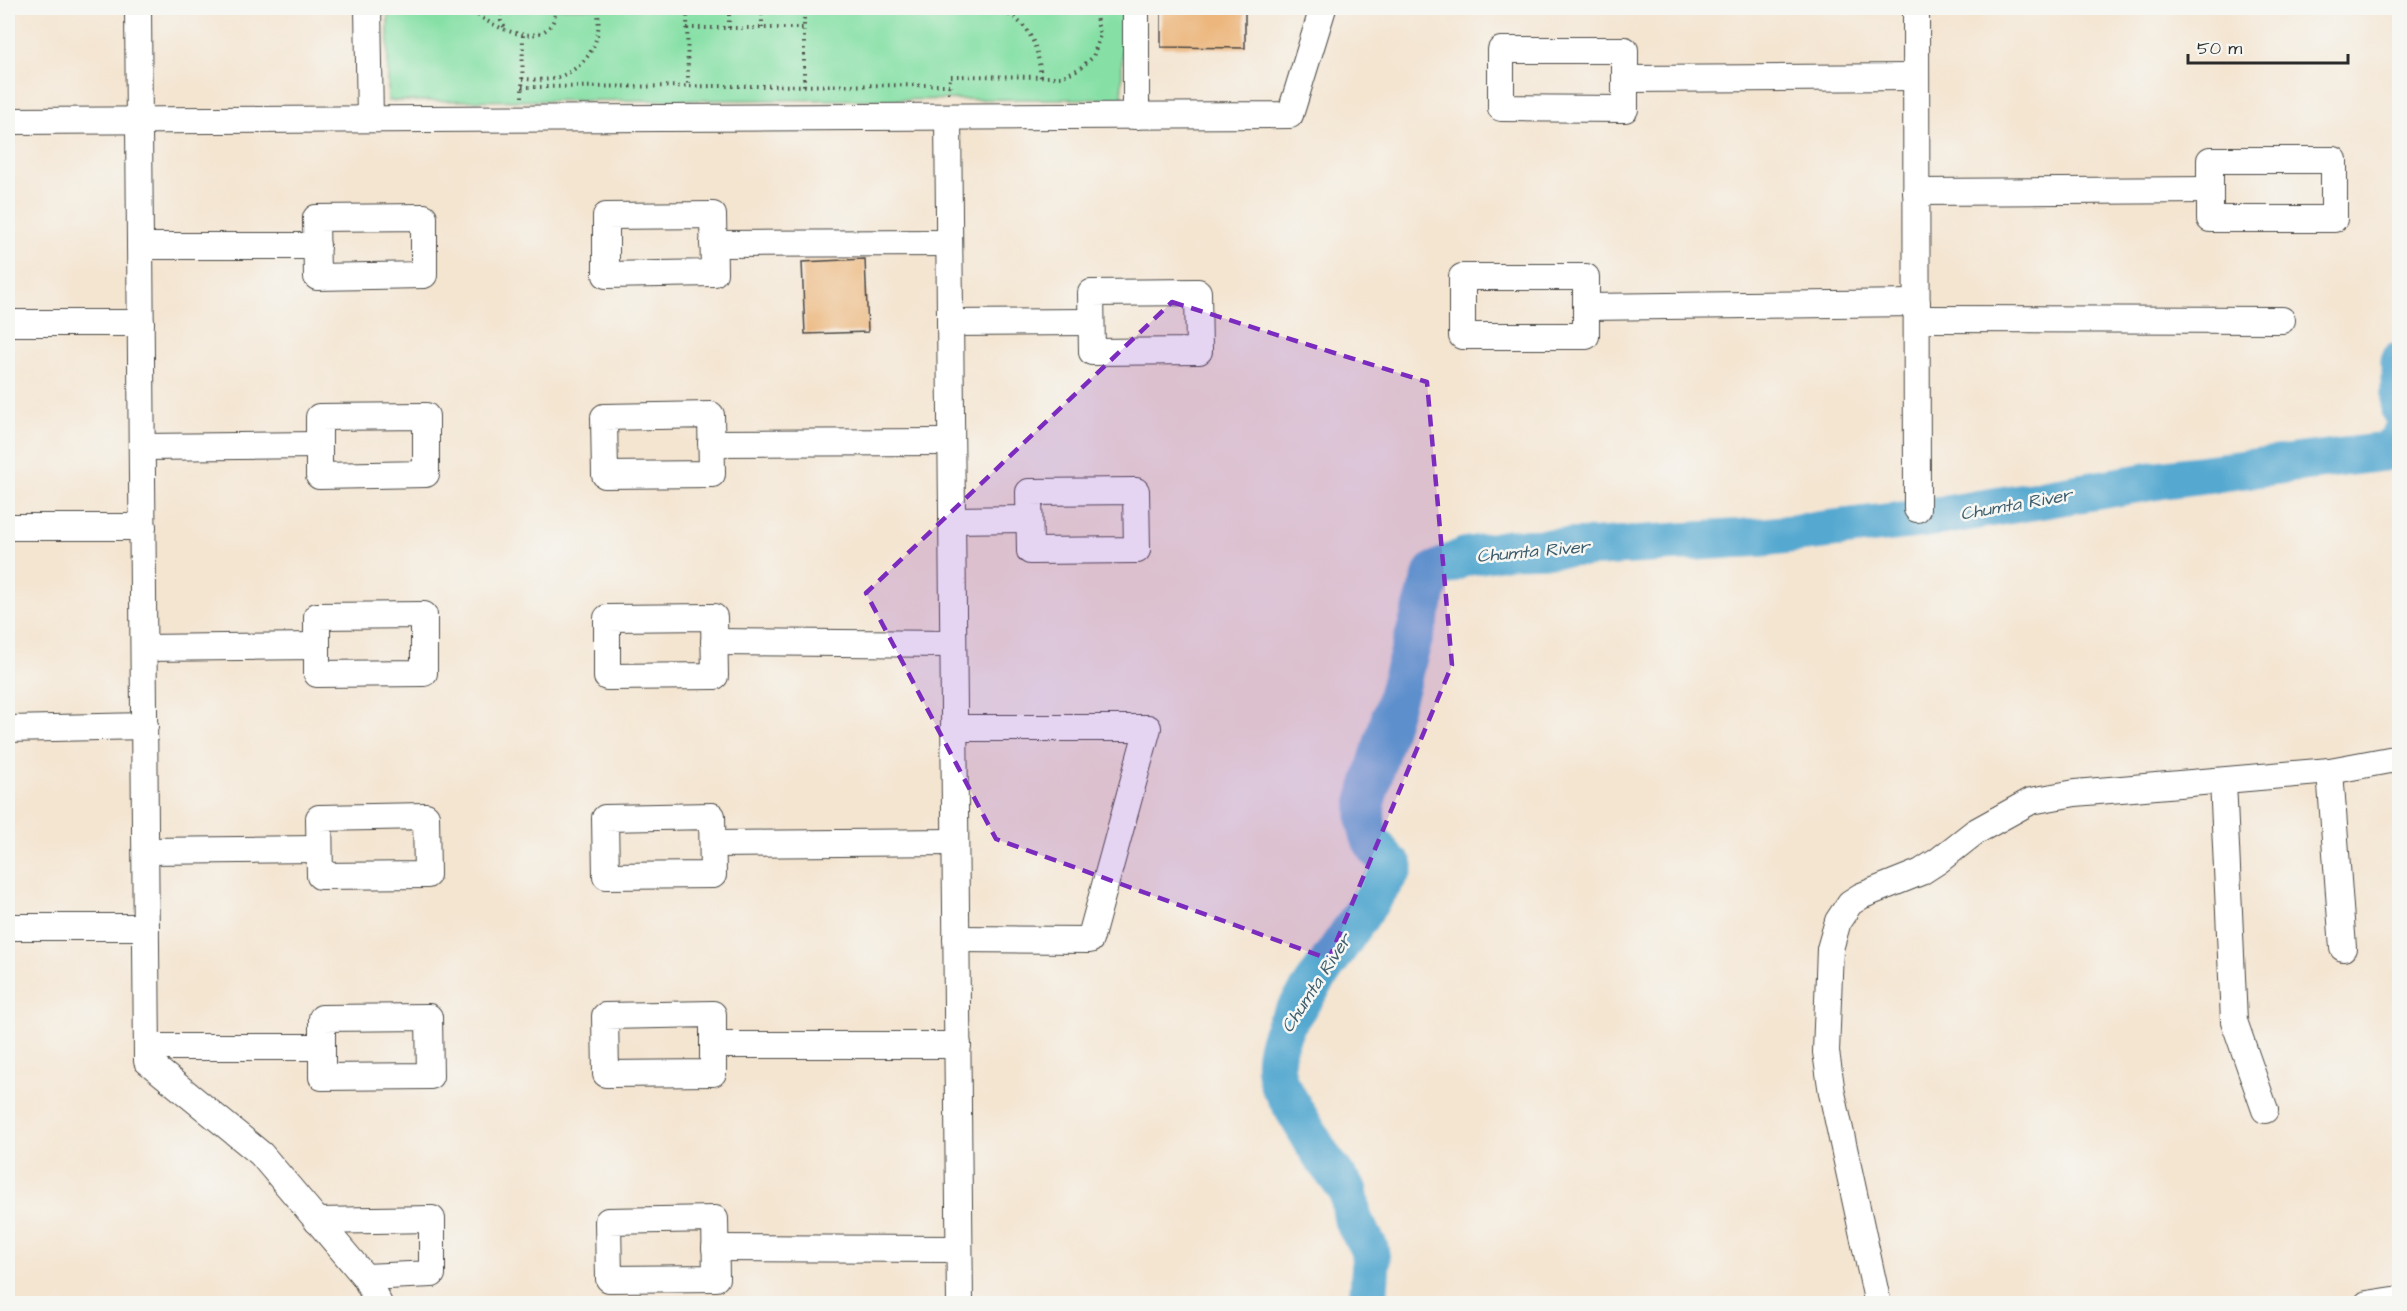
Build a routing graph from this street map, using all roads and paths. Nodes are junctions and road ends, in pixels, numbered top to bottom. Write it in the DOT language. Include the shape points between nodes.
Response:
graph roads {
  1 [pos="138,8"];
  2 [pos="368,8"];
  3 [pos="468,8"];
  4 [pos="501,8"];
  5 [pos="554,8"];
  6 [pos="597,8"];
  7 [pos="729,8"];
  8 [pos="762,8"];
  9 [pos="992,8"];
  10 [pos="1094,8"];
  11 [pos="1136,8"];
  12 [pos="1323,8"];
  13 [pos="1916,8"];
  14 [pos="687,10"];
  15 [pos="804,12"];
  16 [pos="687,27"];
  17 [pos="729,28"];
  18 [pos="762,28"];
  19 [pos="804,28"];
  20 [pos="506,30"];
  21 [pos="523,33"];
  22 [pos="950,76"];
  23 [pos="1041,77"];
  24 [pos="1916,77"];
  25 [pos="522,79"];
  26 [pos="1625,79"];
  27 [pos="949,85"];
  28 [pos="804,86"];
  29 [pos="522,87"];
  30 [pos="688,87"];
  31 [pos="1136,116"];
  32 [pos="948,117"];
  33 [pos="370,119"];
  34 [pos="522,119"];
  35 [pos="139,120"];
  36 [pos="8,121"];
  37 [pos="2210,190"];
  38 [pos="1916,192"];
  39 [pos="949,243"];
  40 [pos="713,244"];
  41 [pos="140,246"];
  42 [pos="317,246"];
  43 [pos="1586,307"];
  44 [pos="1917,311"];
  45 [pos="2282,320"];
  46 [pos="1091,322"];
  47 [pos="8,323"];
  48 [pos="141,323"];
  49 [pos="950,323"];
  50 [pos="951,442"];
  51 [pos="711,443"];
  52 [pos="319,446"];
  53 [pos="142,447"];
  54 [pos="1917,509"];
  55 [pos="1029,519"];
  56 [pos="952,520"];
  57 [pos="8,527"];
  58 [pos="143,527"];
  59 [pos="714,642"];
  60 [pos="953,644"];
  61 [pos="317,646"];
  62 [pos="144,648"];
  63 [pos="144,726"];
  64 [pos="954,728"];
  65 [pos="8,729"];
  66 [pos="2400,758"];
  67 [pos="2330,771"];
  68 [pos="2223,781"];
  69 [pos="955,842"];
  70 [pos="713,844"];
  71 [pos="319,849"];
  72 [pos="146,851"];
  73 [pos="8,927"];
  74 [pos="146,927"];
  75 [pos="956,939"];
  76 [pos="2343,948"];
  77 [pos="713,1045"];
  78 [pos="958,1045"];
  79 [pos="147,1047"];
  80 [pos="322,1047"];
  81 [pos="2265,1110"];
  82 [pos="317,1221"];
  83 [pos="716,1248"];
  84 [pos="959,1249"];
  85 [pos="365,1277"];
  86 [pos="2400,1299"];
  87 [pos="379,1304"];
  88 [pos="960,1304"];
  89 [pos="1878,1304"];
  90 [pos="2367,1304"];
  1 -- 35 [label="street"];
  2 -- 33 [label="street"];
  3 -- 20 [label="path"];
  4 -- 20 [label="path"];
  5 -- 21 [label="path" via="552,25 542,34"];
  6 -- 25 [label="path" via="592,52 575,68 554,79"];
  7 -- 17 [label="path"];
  8 -- 18 [label="path"];
  9 -- 23 [label="path" via="1026,27 1038,50"];
  10 -- 23 [label="path" via="1101,35 1093,57 1061,77"];
  11 -- 31 [label="street"];
  12 -- 31 [label="street" via="1290,116"];
  13 -- 24 [label="street"];
  14 -- 16 [label="path"];
  15 -- 19 [label="path"];
  16 -- 17 [label="path"];
  16 -- 30 [label="path"];
  17 -- 18 [label="path"];
  18 -- 19 [label="path"];
  19 -- 28 [label="path"];
  20 -- 21 [label="path"];
  21 -- 25 [label="path"];
  22 -- 23 [label="path"];
  24 -- 26 [label="street"];
  24 -- 38 [label="street"];
  25 -- 29 [label="path"];
  26 -- 26 [label="street" via="1625,50 1501,50 1501,108 1625,108"];
  27 -- 28 [label="path"];
  28 -- 30 [label="path"];
  29 -- 30 [label="path"];
  29 -- 34 [label="path"];
  31 -- 32 [label="street"];
  32 -- 34 [label="street"];
  32 -- 39 [label="street"];
  33 -- 34 [label="street"];
  33 -- 35 [label="street"];
  35 -- 36 [label="street"];
  35 -- 41 [label="street"];
  37 -- 37 [label="street" via="2210,219 2334,219 2334,160 2210,160"];
  37 -- 38 [label="street"];
  38 -- 44 [label="street"];
  39 -- 40 [label="street"];
  39 -- 49 [label="street"];
  40 -- 40 [label="street" via="713,215 606,216 606,275 714,273"];
  41 -- 42 [label="street"];
  41 -- 48 [label="street"];
  42 -- 42 [label="street" via="317,277 424,275 423,217 316,218"];
  43 -- 43 [label="street" via="1586,277 1462,277 1462,336 1586,336"];
  43 -- 44 [label="street"];
  44 -- 45 [label="street"];
  44 -- 54 [label="street"];
  46 -- 46 [label="street" via="1092,352 1199,351 1198,292 1091,293"];
  46 -- 49 [label="street"];
  47 -- 48 [label="street"];
  48 -- 53 [label="street"];
  49 -- 50 [label="street"];
  50 -- 51 [label="street"];
  50 -- 56 [label="street"];
  51 -- 51 [label="street" via="711,415 604,417 605,475 712,474"];
  52 -- 52 [label="street" via="319,476 426,474 426,416 319,417"];
  52 -- 53 [label="street"];
  53 -- 58 [label="street"];
  55 -- 55 [label="street" via="1030,551 1137,550 1136,491 1029,492"];
  55 -- 56 [label="street"];
  56 -- 60 [label="street"];
  57 -- 58 [label="street"];
  58 -- 62 [label="street"];
  59 -- 59 [label="street" via="714,617 607,618 608,677 715,676"];
  59 -- 60 [label="street"];
  60 -- 64 [label="street"];
  61 -- 61 [label="street" via="317,674 424,673 424,615 317,616"];
  61 -- 62 [label="street"];
  62 -- 63 [label="street"];
  63 -- 65 [label="street"];
  63 -- 72 [label="street"];
  64 -- 69 [label="street"];
  64 -- 75 [label="street" via="1148,728 1090,940"];
  66 -- 67 [label="street"];
  67 -- 68 [label="street"];
  67 -- 76 [label="street"];
  68 -- 81 [label="street" via="2234,1021"];
  68 -- 89 [label="street" via="2075,793 2031,801 1983,827 1921,872 1861,896 1844,911 1832,939 1829,963 1826,1059"];
  69 -- 70 [label="street"];
  69 -- 75 [label="street"];
  70 -- 70 [label="street" via="712,816 605,818 606,876 713,875"];
  71 -- 71 [label="street" via="320,876 427,875 426,816 319,818"];
  71 -- 72 [label="street"];
  72 -- 74 [label="street"];
  73 -- 74 [label="street"];
  74 -- 79 [label="street"];
  75 -- 78 [label="street"];
  77 -- 77 [label="street" via="712,1014 605,1016 606,1074 713,1073"];
  77 -- 78 [label="street"];
  78 -- 84 [label="street"];
  79 -- 80 [label="street"];
  79 -- 82 [label="street" via="147,1061 261,1154"];
  80 -- 80 [label="street" via="322,1077 430,1076 429,1017 322,1018"];
  82 -- 85 [label="street"];
  82 -- 85 [label="street" via="432,1218 432,1274"];
  83 -- 83 [label="street" via="715,1219 608,1221 609,1279 716,1278"];
  83 -- 84 [label="street"];
  84 -- 88 [label="street"];
  85 -- 87 [label="street"];
  86 -- 90 [label="street"];
}
